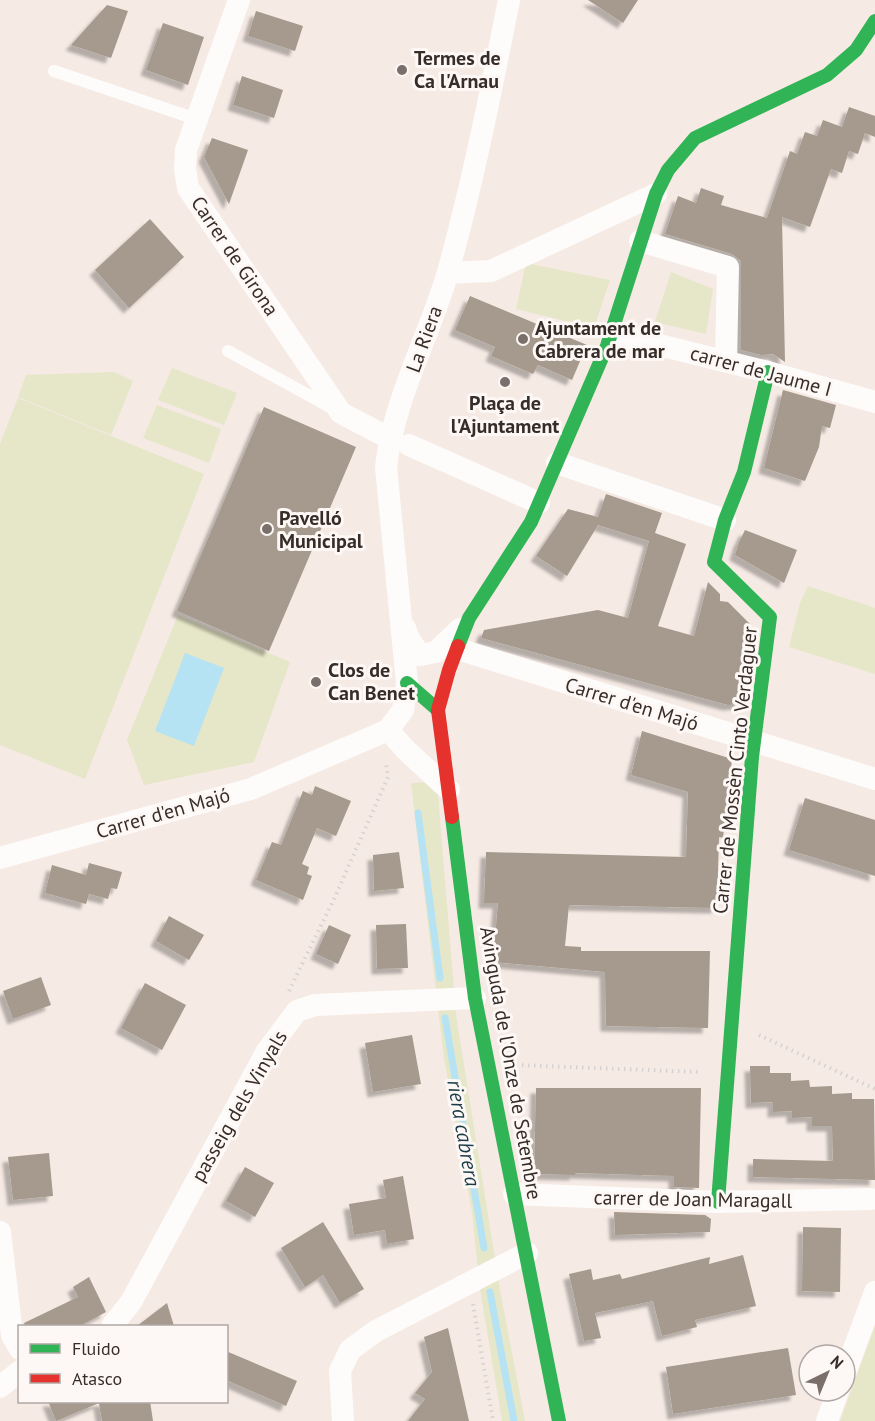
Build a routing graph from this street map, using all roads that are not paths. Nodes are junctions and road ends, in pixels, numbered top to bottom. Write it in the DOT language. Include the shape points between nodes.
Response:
graph roads {
  1 [pos="239,0"];
  2 [pos="509,0"];
  3 [pos="855,26"];
  4 [pos="871,27"];
  5 [pos="54,71"];
  6 [pos="196,119"];
  7 [pos="656,194"];
  8 [pos="640,241"];
  9 [pos="448,273"];
  10 [pos="611,333"];
  11 [pos="228,351"];
  12 [pos="726,361"];
  13 [pos="768,372"];
  14 [pos="875,402"];
  15 [pos="341,413"];
  16 [pos="399,441"];
  17 [pos="557,464"];
  18 [pos="539,503"];
  19 [pos="725,520"];
  20 [pos="398,606"];
  21 [pos="469,618"];
  22 [pos="458,650"];
  23 [pos="406,683"];
  24 [pos="438,710"];
  25 [pos="383,731"];
  26 [pos="754,742"];
  27 [pos="442,746"];
  28 [pos="406,750"];
  29 [pos="875,779"];
  30 [pos="449,790"];
  31 [pos="0,858"];
  32 [pos="467,998"];
  33 [pos="514,1194"];
  34 [pos="872,1199"];
  35 [pos="718,1202"];
  36 [pos="1,1246"];
  37 [pos="527,1253"];
  38 [pos="875,1292"];
  39 [pos="113,1325"];
  40 [pos="856,1343"];
  41 [pos="18,1346"];
  42 [pos="18,1373"];
  43 [pos="0,1387"];
  44 [pos="834,1403"];
  45 [pos="343,1421"];
  46 [pos="559,1421"];
  47 [pos="827,1421"];
  1 -- 6 [label="street, Carrer de Girona"];
  2 -- 9 [label="street, La Riera"];
  3 -- 4 [label="lane"];
  4 -- 7 [label="street" via="856,50 827,75 695,138 668,170"];
  5 -- 6 [label="lane"];
  6 -- 15 [label="street, Carrer de Girona" via="186,150 188,188"];
  7 -- 8 [label="street"];
  7 -- 9 [label="street" via="491,271"];
  8 -- 10 [label="street"];
  8 -- 12 [label="street" via="728,267"];
  9 -- 16 [label="street, La Riera"];
  10 -- 12 [label="street, carrer de Jaume I"];
  10 -- 17 [label="street"];
  11 -- 15 [label="lane"];
  12 -- 13 [label="street, carrer de Jaume I"];
  13 -- 14 [label="street, carrer de Jaume I"];
  13 -- 19 [label="street, Carrer de Mossèn Cinto Verdaguer" via="744,472"];
  15 -- 16 [label="street, Carrer de Girona"];
  16 -- 18 [label="street, Carrer de Girona"];
  16 -- 20 [label="street, La Riera" via="386,467"];
  17 -- 18 [label="street"];
  17 -- 19 [label="street"];
  18 -- 21 [label="street" via="531,522"];
  19 -- 26 [label="street, Carrer de Mossèn Cinto Verdaguer" via="714,562 770,617"];
  20 -- 21 [label="street" via="409,639 420,655 436,652"];
  20 -- 23 [label="street, La Riera"];
  21 -- 22 [label="street"];
  22 -- 24 [label="street"];
  22 -- 26 [label="street, Carrer d'en Majó"];
  23 -- 24 [label="street"];
  23 -- 25 [label="street, La Riera" via="404,710"];
  24 -- 27 [label="street, Avinguda de l'Onze de Setembre"];
  25 -- 28 [label="street"];
  25 -- 31 [label="street, Carrer d'en Majó" via="251,789"];
  26 -- 29 [label="street, Carrer d'en Majó"];
  26 -- 35 [label="street, Carrer de Mossèn Cinto Verdaguer"];
  27 -- 28 [label="street"];
  27 -- 30 [label="street, Avinguda de l'Onze de Setembre"];
  28 -- 30 [label="street"];
  30 -- 32 [label="street, Avinguda de l'Onze de Setembre"];
  32 -- 33 [label="street, Avinguda de l'Onze de Setembre" via="488,1065"];
  32 -- 39 [label="street, passeig dels Vinyals" via="315,1005 297,1011 267,1051 131,1302"];
  33 -- 35 [label="street, carrer de Joan Maragall"];
  33 -- 37 [label="street, Avinguda de l'Onze de Setembre"];
  34 -- 35 [label="street, carrer de Joan Maragall"];
  36 -- 41 [label="street" via="12,1335"];
  37 -- 45 [label="street" via="376,1332 350,1350 340,1371"];
  37 -- 46 [label="street, Avinguda de l'Onze de Setembre"];
  38 -- 40 [label="street"];
  42 -- 43 [label="street"];
  44 -- 47 [label="street"];
}
